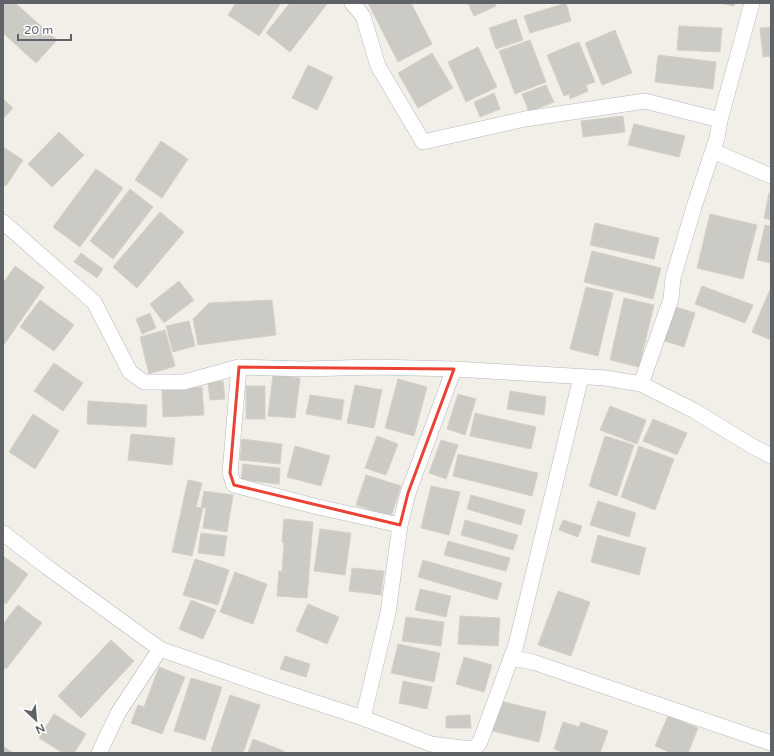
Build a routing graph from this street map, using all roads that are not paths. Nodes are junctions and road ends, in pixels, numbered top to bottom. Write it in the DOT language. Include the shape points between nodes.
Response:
graph roads {
  1 [pos="352,3"];
  2 [pos="752,3"];
  3 [pos="720,120"];
  4 [pos="713,151"];
  5 [pos="771,176"];
  6 [pos="3,222"];
  7 [pos="239,367"];
  8 [pos="454,369"];
  9 [pos="581,377"];
  10 [pos="641,384"];
  11 [pos="771,456"];
  12 [pos="400,525"];
  13 [pos="3,533"];
  14 [pos="160,649"];
  15 [pos="512,658"];
  16 [pos="363,718"];
  17 [pos="771,743"];
  18 [pos="430,749"];
  19 [pos="99,753"];
  1 -- 3 [label="street" via="363,16 378,66 423,142 525,119 645,101"];
  2 -- 3 [label="street"];
  3 -- 4 [label="street"];
  4 -- 5 [label="street"];
  4 -- 10 [label="street" via="673,278 671,299"];
  6 -- 7 [label="street" via="94,302 130,372 144,382 184,382"];
  7 -- 8 [label="street"];
  7 -- 12 [label="street" via="230,473 234,485"];
  8 -- 9 [label="street"];
  8 -- 12 [label="street" via="408,493"];
  9 -- 10 [label="street"];
  9 -- 15 [label="street"];
  10 -- 11 [label="street" via="693,410"];
  12 -- 16 [label="street" via="388,613"];
  13 -- 14 [label="street"];
  14 -- 16 [label="street"];
  14 -- 19 [label="street" via="118,713"];
  15 -- 17 [label="street" via="533,662"];
  15 -- 18 [label="street" via="476,747"];
  16 -- 18 [label="street"];
}
